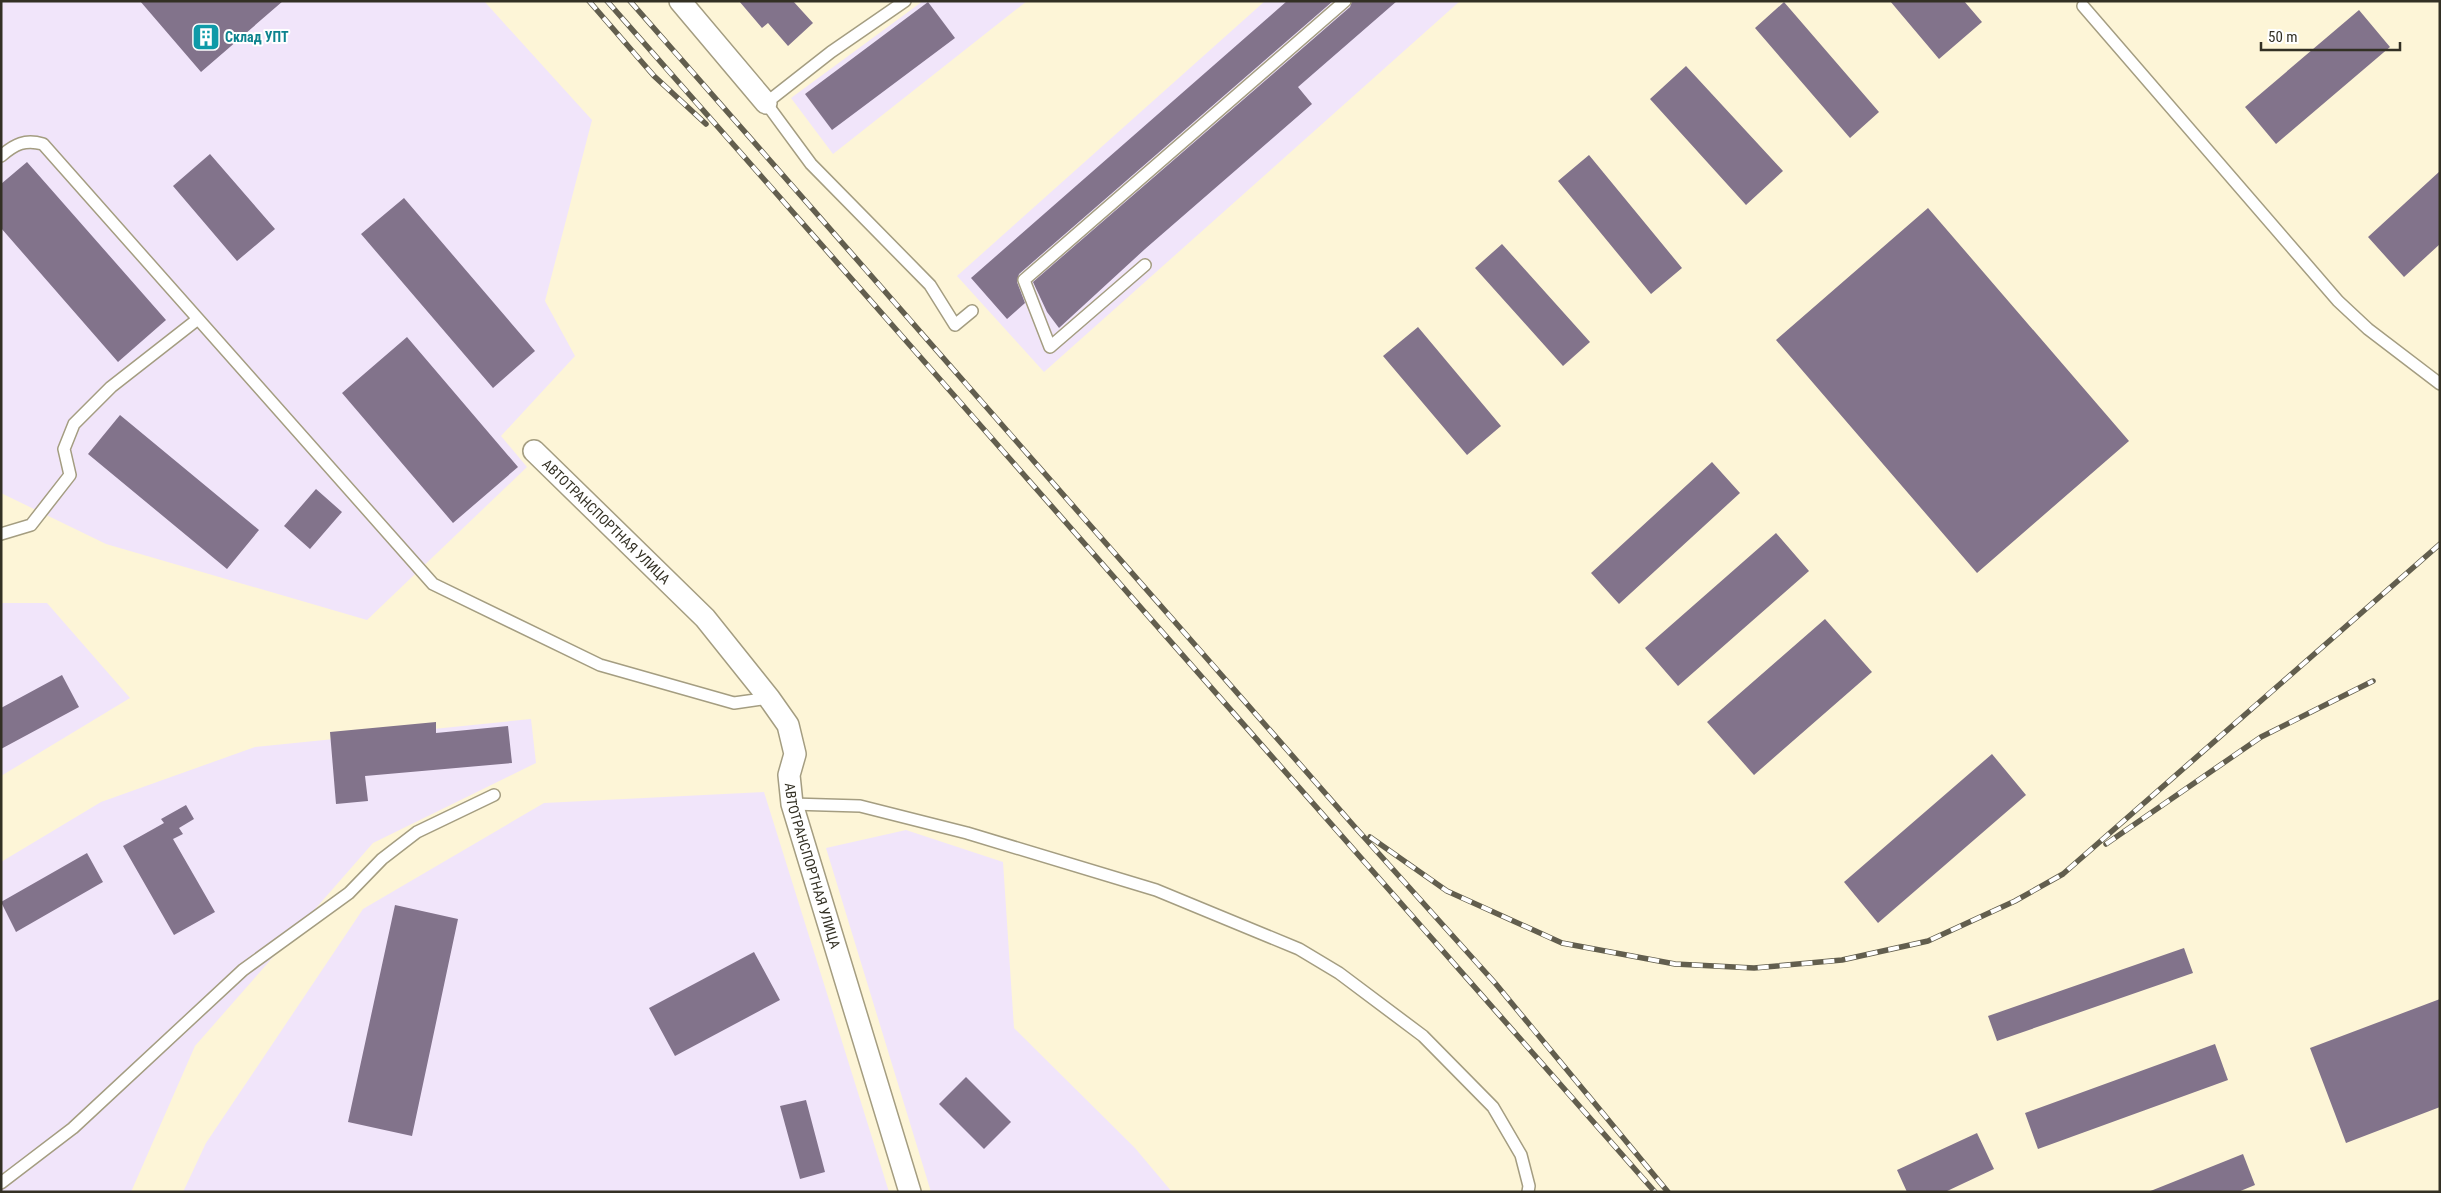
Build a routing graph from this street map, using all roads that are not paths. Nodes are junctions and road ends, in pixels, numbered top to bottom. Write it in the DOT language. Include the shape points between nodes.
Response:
graph roads {
  1 [pos="680,1"];
  2 [pos="905,1"];
  3 [pos="1345,1"];
  4 [pos="2083,6"];
  5 [pos="766,103"];
  6 [pos="1,156"];
  7 [pos="1146,265"];
  8 [pos="972,311"];
  9 [pos="198,318"];
  10 [pos="2440,384"];
  11 [pos="534,451"];
  12 [pos="1,534"];
  13 [pos="770,698"];
  14 [pos="494,794"];
  15 [pos="792,804"];
  16 [pos="1,1183"];
  17 [pos="910,1192"];
  18 [pos="1528,1192"];
  1 -- 5 [label="street"];
  2 -- 5 [label="lane" via="831,52"];
  3 -- 7 [label="lane" via="1024,280 1050,347"];
  4 -- 10 [label="lane" via="2338,301 2368,329"];
  5 -- 8 [label="lane" via="812,164 930,285 955,325"];
  6 -- 9 [label="lane" via="12,147 30,141 43,144"];
  9 -- 12 [label="lane" via="111,387 74,424 64,449 70,475 31,525"];
  9 -- 13 [label="lane" via="433,584 600,665 734,703"];
  11 -- 13 [label="street, АВТОТРАНСПОРТНАЯ УЛИЦА" via="705,618"];
  13 -- 15 [label="street, АВТОТРАНСПОРТНАЯ УЛИЦА" via="788,725 796,754 789,775"];
  14 -- 16 [label="lane" via="416,832 382,859 349,894 244,970 73,1128"];
  15 -- 17 [label="street, АВТОТРАНСПОРТНАЯ УЛИЦА"];
  15 -- 18 [label="lane" via="860,806 968,833 1156,890 1299,949 1339,973 1423,1036 1493,1107 1521,1154"];
}
